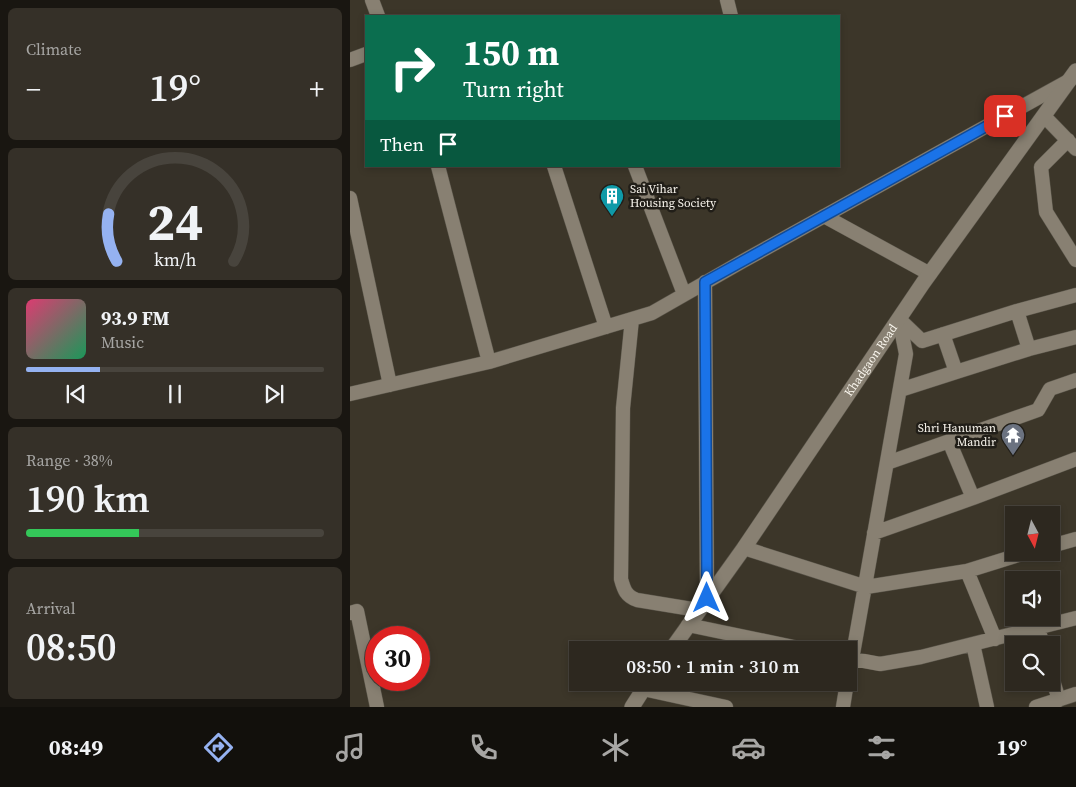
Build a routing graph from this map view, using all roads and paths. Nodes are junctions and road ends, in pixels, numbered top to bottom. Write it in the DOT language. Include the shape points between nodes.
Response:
graph roads {
  1 [pos="372,0"];
  2 [pos="727,0"];
  3 [pos="378,15"];
  4 [pos="731,15"];
  5 [pos="365,54"];
  6 [pos="350,60"];
  7 [pos="1073,75"];
  8 [pos="1044,116"];
  9 [pos="1072,144"];
  10 [pos="438,167"];
  11 [pos="554,167"];
  12 [pos="635,167"];
  13 [pos="350,198"];
  14 [pos="824,216"];
  15 [pos="1076,260"];
  16 [pos="930,274"];
  17 [pos="705,282"];
  18 [pos="684,294"];
  19 [pos="1076,295"];
  20 [pos="1017,311"];
  21 [pos="632,319"];
  22 [pos="899,319"];
  23 [pos="606,327"];
  24 [pos="943,334"];
  25 [pos="1076,336"];
  26 [pos="1030,349"];
  27 [pos="489,362"];
  28 [pos="956,372"];
  29 [pos="1076,380"];
  30 [pos="390,385"];
  31 [pos="900,390"];
  32 [pos="350,394"];
  33 [pos="950,441"];
  34 [pos="1076,459"];
  35 [pos="887,463"];
  36 [pos="973,498"];
  37 [pos="874,533"];
  38 [pos="1076,539"];
  39 [pos="1060,543"];
  40 [pos="744,548"];
  41 [pos="1005,559"];
  42 [pos="967,571"];
  43 [pos="866,587"];
  44 [pos="707,598"];
  45 [pos="698,610"];
  46 [pos="350,612"];
  47 [pos="1076,618"];
  48 [pos="688,625"];
  49 [pos="1038,628"];
  50 [pos="1040,636"];
  51 [pos="995,639"];
  52 [pos="676,641"];
  53 [pos="765,641"];
  54 [pos="854,641"];
  55 [pos="973,644"];
  56 [pos="857,659"];
  57 [pos="642,691"];
  58 [pos="664,691"];
  59 [pos="846,691"];
  60 [pos="1056,691"];
  61 [pos="1076,694"];
  62 [pos="1059,700"];
  63 [pos="377,707"];
  64 [pos="632,707"];
  65 [pos="726,707"];
  66 [pos="843,707"];
  67 [pos="987,707"];
  68 [pos="1036,707"];
  1 -- 3 [label="street"];
  2 -- 4 [label="street"];
  5 -- 6 [label="street"];
  7 -- 8 [label="street, Khadgaon Road"];
  7 -- 14 [label="street"];
  8 -- 9 [label="street"];
  8 -- 16 [label="street, Khadgaon Road"];
  9 -- 15 [label="street" via="1041,166 1046,212"];
  10 -- 27 [label="street"];
  11 -- 23 [label="street"];
  12 -- 18 [label="street"];
  13 -- 30 [label="street"];
  14 -- 16 [label="street"];
  14 -- 17 [label="street"];
  16 -- 22 [label="street, Khadgaon Road"];
  17 -- 18 [label="street"];
  17 -- 44 [label="street"];
  18 -- 21 [label="street" via="652,313"];
  19 -- 20 [label="street"];
  20 -- 24 [label="street"];
  20 -- 26 [label="street"];
  21 -- 23 [label="street"];
  21 -- 45 [label="street" via="623,408 624,591 637,600"];
  22 -- 24 [label="street" via="922,340"];
  22 -- 31 [label="street" via="906,354"];
  22 -- 40 [label="street, Khadgaon Road"];
  23 -- 27 [label="street"];
  24 -- 28 [label="street"];
  25 -- 26 [label="street"];
  26 -- 28 [label="street"];
  27 -- 30 [label="street"];
  28 -- 31 [label="street"];
  29 -- 33 [label="street" via="1050,389 1038,410"];
  30 -- 32 [label="street"];
  31 -- 35 [label="street"];
  33 -- 35 [label="street"];
  33 -- 36 [label="street"];
  34 -- 36 [label="street"];
  35 -- 37 [label="street"];
  36 -- 37 [label="street"];
  37 -- 43 [label="street"];
  38 -- 39 [label="street"];
  40 -- 43 [label="street"];
  40 -- 44 [label="street, Khadgaon Road"];
  41 -- 42 [label="street"];
  42 -- 43 [label="street"];
  42 -- 51 [label="street"];
  43 -- 54 [label="street"];
  44 -- 45 [label="street, Khadgaon Road"];
  45 -- 48 [label="street, Khadgaon Road"];
  46 -- 63 [label="street" via="357,611"];
  47 -- 49 [label="street"];
  48 -- 52 [label="street, Khadgaon Road"];
  48 -- 53 [label="street"];
  49 -- 50 [label="street"];
  49 -- 51 [label="street"];
  51 -- 55 [label="street"];
  55 -- 56 [label="street" via="880,664"];
  55 -- 67 [label="street"];
  57 -- 64 [label="street"];
  58 -- 65 [label="street"];
  59 -- 66 [label="street"];
  60 -- 62 [label="street"];
  61 -- 62 [label="street"];
  62 -- 68 [label="street"];
}
